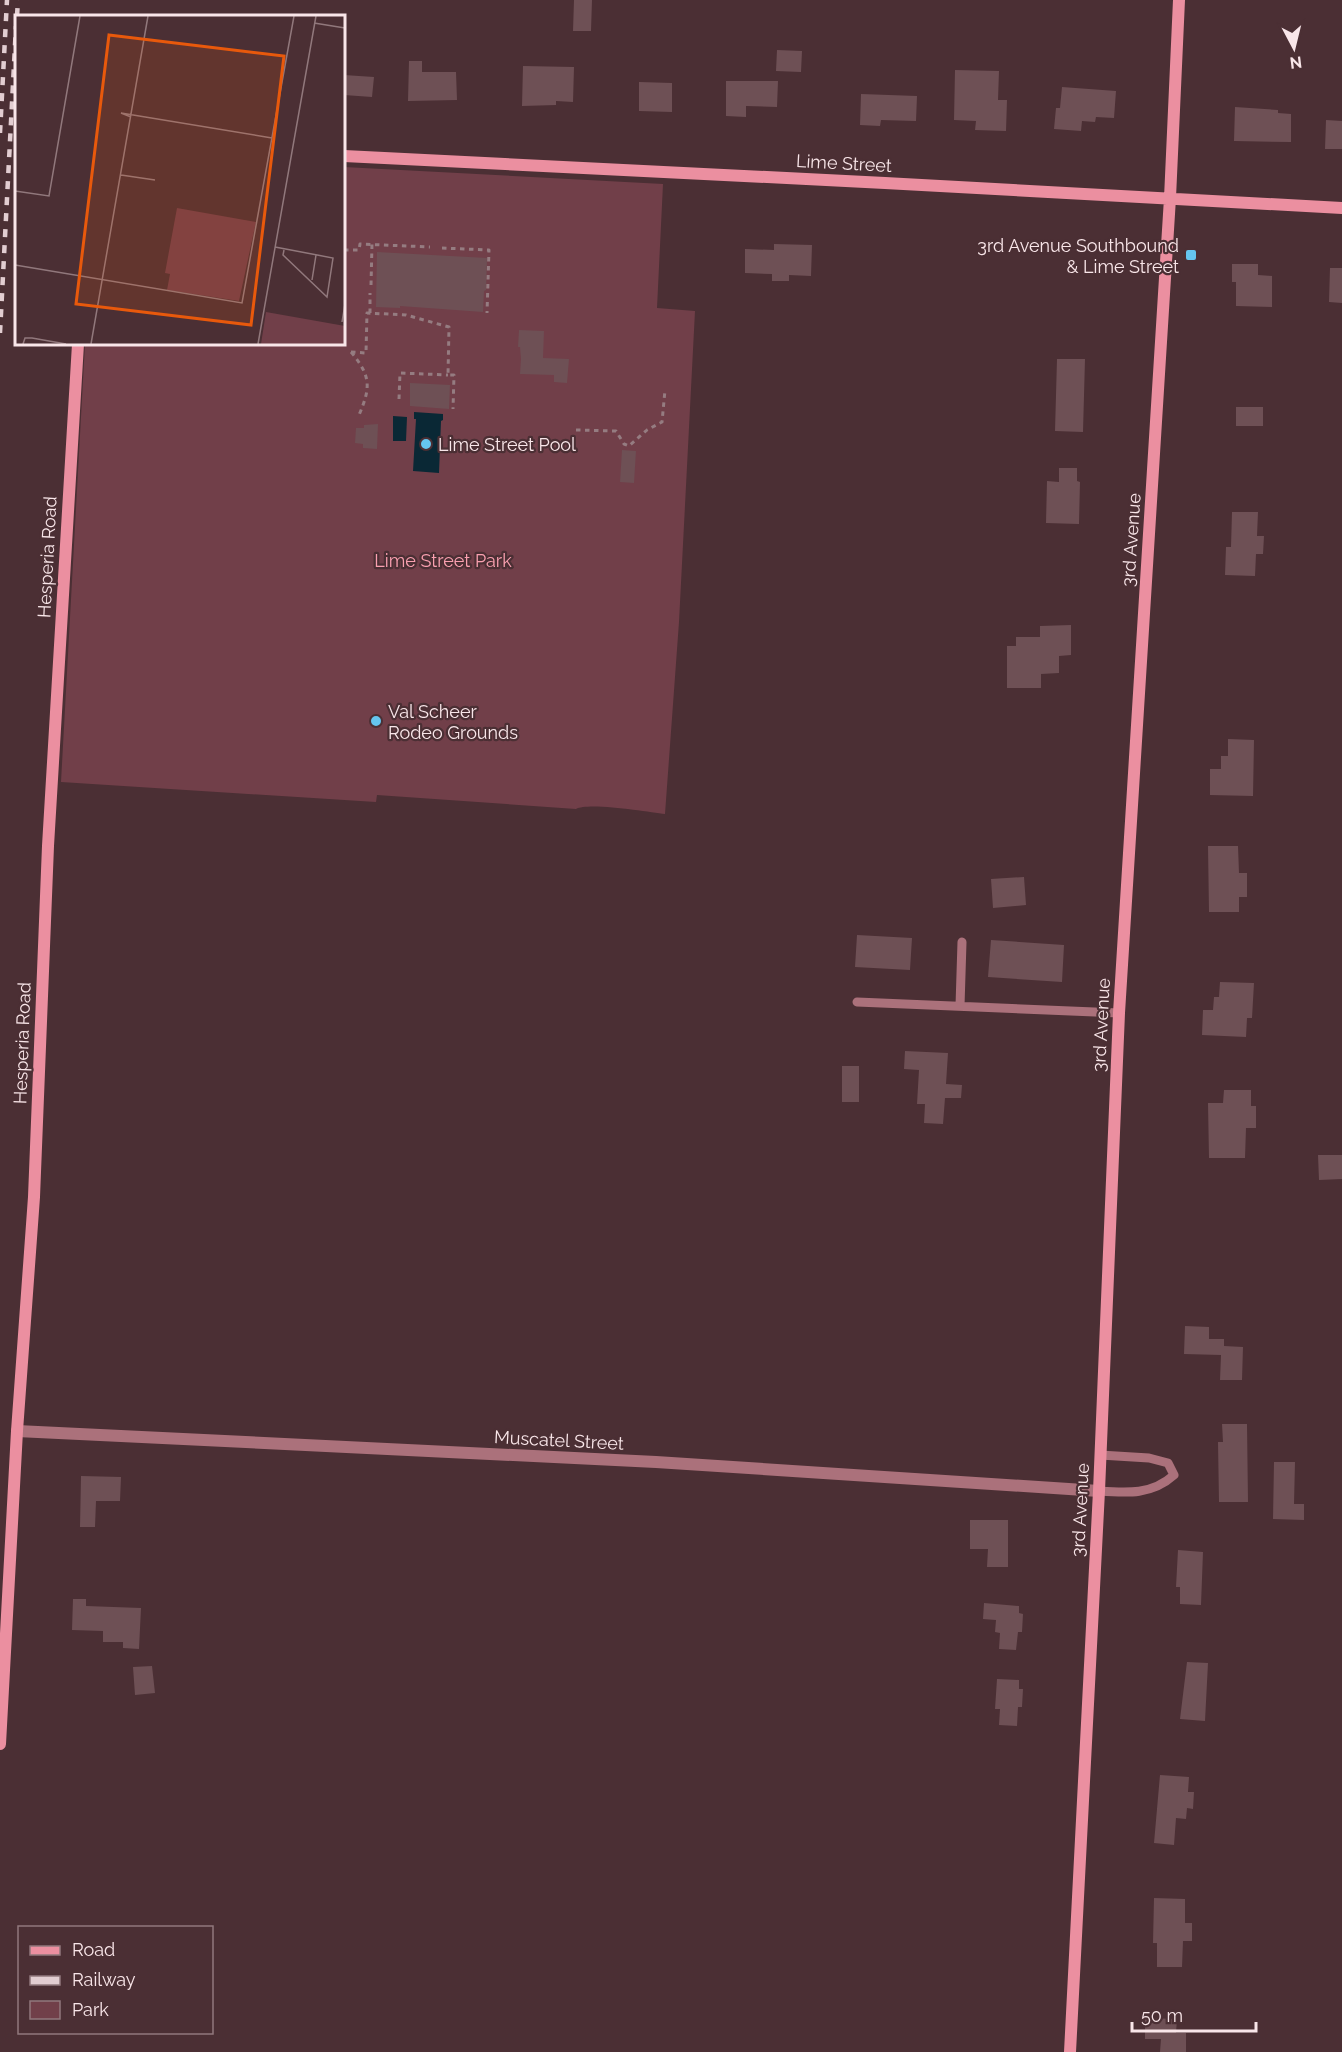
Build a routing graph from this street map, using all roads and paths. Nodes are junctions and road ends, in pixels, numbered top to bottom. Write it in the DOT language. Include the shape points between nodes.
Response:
graph roads {
  1 [pos="1179,0"];
  2 [pos="345,156"];
  3 [pos="1170,198"];
  4 [pos="1342,208"];
  5 [pos="372,244"];
  6 [pos="430,247"];
  7 [pos="442,248"];
  8 [pos="345,250"];
  9 [pos="371,285"];
  10 [pos="370,293"];
  11 [pos="487,313"];
  12 [pos="369,314"];
  13 [pos="78,345"];
  14 [pos="448,375"];
  15 [pos="665,390"];
  16 [pos="399,399"];
  17 [pos="453,410"];
  18 [pos="359,415"];
  19 [pos="576,430"];
  20 [pos="962,942"];
  21 [pos="857,1002"];
  22 [pos="960,1006"];
  23 [pos="1119,1013"];
  24 [pos="16,1431"];
  25 [pos="1100,1455"];
  26 [pos="1099,1491"];
  27 [pos="0,1744"];
  28 [pos="1070,2052"];
  1 -- 3 [label="street, 3rd Avenue"];
  2 -- 3 [label="street, Lime Street"];
  3 -- 4 [label="street, Lime Street"];
  3 -- 23 [label="street, 3rd Avenue"];
  5 -- 6 [label="path"];
  5 -- 8 [label="path" via="360,244 359,250"];
  5 -- 9 [label="path"];
  7 -- 11 [label="path" via="489,250"];
  10 -- 12 [label="path"];
  12 -- 14 [label="path" via="406,315 449,327"];
  12 -- 18 [label="path" via="366,353 351,352 368,380 368,394"];
  13 -- 24 [label="street, Hesperia Road" via="48,846 34,1197"];
  14 -- 16 [label="path" via="400,373"];
  14 -- 17 [label="path" via="454,375"];
  15 -- 19 [label="path" via="662,422 629,446 616,430"];
  20 -- 22 [label="lane"];
  21 -- 22 [label="lane"];
  22 -- 23 [label="lane"];
  23 -- 25 [label="street, 3rd Avenue"];
  24 -- 26 [label="street, Muscatel Street" via="656,1462"];
  24 -- 27 [label="street, Hesperia Road"];
  25 -- 26 [label="street, 3rd Avenue"];
  25 -- 26 [label="lane" via="1168,1463 1173,1475 1163,1485 1141,1491"];
  26 -- 28 [label="street, 3rd Avenue"];
}
